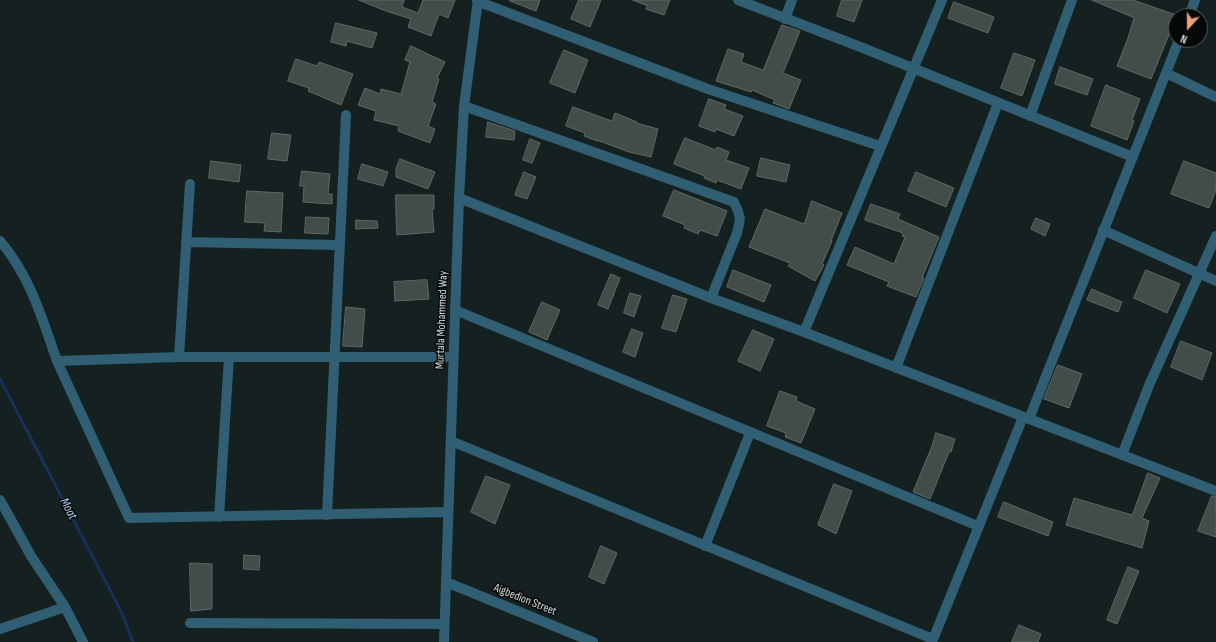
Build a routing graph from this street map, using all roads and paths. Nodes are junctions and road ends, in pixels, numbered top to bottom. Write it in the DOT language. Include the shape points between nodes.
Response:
graph roads {
  1 [pos="738,0"];
  2 [pos="792,0"];
  3 [pos="942,0"];
  4 [pos="1072,0"];
  5 [pos="477,1"];
  6 [pos="785,19"];
  7 [pos="1176,48"];
  8 [pos="913,68"];
  9 [pos="1166,73"];
  10 [pos="1216,98"];
  11 [pos="998,103"];
  12 [pos="464,106"];
  13 [pos="346,115"];
  14 [pos="1030,116"];
  15 [pos="880,146"];
  16 [pos="1133,157"];
  17 [pos="190,184"];
  18 [pos="459,198"];
  19 [pos="1103,230"];
  20 [pos="1216,236"];
  21 [pos="0,242"];
  22 [pos="186,242"];
  23 [pos="339,245"];
  24 [pos="1199,274"];
  25 [pos="1216,281"];
  26 [pos="711,298"];
  27 [pos="455,310"];
  28 [pos="804,332"];
  29 [pos="179,357"];
  30 [pos="229,357"];
  31 [pos="454,357"];
  32 [pos="334,358"];
  33 [pos="57,361"];
  34 [pos="896,368"];
  35 [pos="1026,418"];
  36 [pos="750,433"];
  37 [pos="451,441"];
  38 [pos="1122,455"];
  39 [pos="1215,489"];
  40 [pos="0,500"];
  41 [pos="448,512"];
  42 [pos="327,515"];
  43 [pos="219,517"];
  44 [pos="978,526"];
  45 [pos="704,546"];
  46 [pos="446,582"];
  47 [pos="65,607"];
  48 [pos="190,624"];
  49 [pos="444,624"];
  50 [pos="0,629"];
  51 [pos="932,641"];
  52 [pos="83,642"];
  53 [pos="444,642"];
  54 [pos="594,642"];
  1 -- 6 [label="street"];
  2 -- 6 [label="street"];
  3 -- 8 [label="street"];
  4 -- 14 [label="street"];
  5 -- 12 [label="street, Murtala Mohammed Way"];
  5 -- 15 [label="street" via="708,89"];
  6 -- 8 [label="street"];
  7 -- 9 [label="street"];
  8 -- 11 [label="street"];
  8 -- 15 [label="street"];
  9 -- 10 [label="street"];
  9 -- 16 [label="street"];
  11 -- 14 [label="street"];
  11 -- 34 [label="street"];
  12 -- 18 [label="street, Murtala Mohammed Way"];
  12 -- 26 [label="street" via="734,202 740,216 739,228"];
  13 -- 23 [label="street"];
  14 -- 16 [label="street"];
  15 -- 28 [label="street"];
  16 -- 19 [label="street"];
  17 -- 22 [label="street"];
  18 -- 26 [label="street"];
  18 -- 27 [label="street, Murtala Mohammed Way"];
  19 -- 24 [label="street"];
  19 -- 35 [label="street"];
  20 -- 24 [label="street"];
  21 -- 33 [label="street" via="10,252 33,293"];
  22 -- 23 [label="street"];
  22 -- 29 [label="street"];
  23 -- 32 [label="street"];
  24 -- 25 [label="street"];
  24 -- 38 [label="street" via="1150,383"];
  26 -- 28 [label="street"];
  27 -- 31 [label="street, Murtala Mohammed Way"];
  27 -- 36 [label="street"];
  28 -- 34 [label="street"];
  29 -- 30 [label="street"];
  29 -- 33 [label="street"];
  30 -- 32 [label="street"];
  30 -- 43 [label="street"];
  31 -- 32 [label="street"];
  31 -- 37 [label="street, Murtala Mohammed Way"];
  32 -- 42 [label="street"];
  33 -- 43 [label="street" via="129,518"];
  34 -- 35 [label="street"];
  35 -- 38 [label="street"];
  35 -- 44 [label="street"];
  36 -- 44 [label="street"];
  36 -- 45 [label="street"];
  37 -- 41 [label="street, Murtala Mohammed Way"];
  37 -- 45 [label="street"];
  38 -- 39 [label="street"];
  40 -- 47 [label="street" via="31,556"];
  41 -- 42 [label="street"];
  41 -- 46 [label="street, Murtala Mohammed Way"];
  42 -- 43 [label="street"];
  44 -- 51 [label="street"];
  45 -- 51 [label="street"];
  46 -- 49 [label="street, Murtala Mohammed Way"];
  46 -- 54 [label="street, Aigbedion Street"];
  47 -- 50 [label="street"];
  47 -- 52 [label="street"];
  48 -- 49 [label="street"];
  49 -- 53 [label="street, Murtala Mohammed Way"];
}
